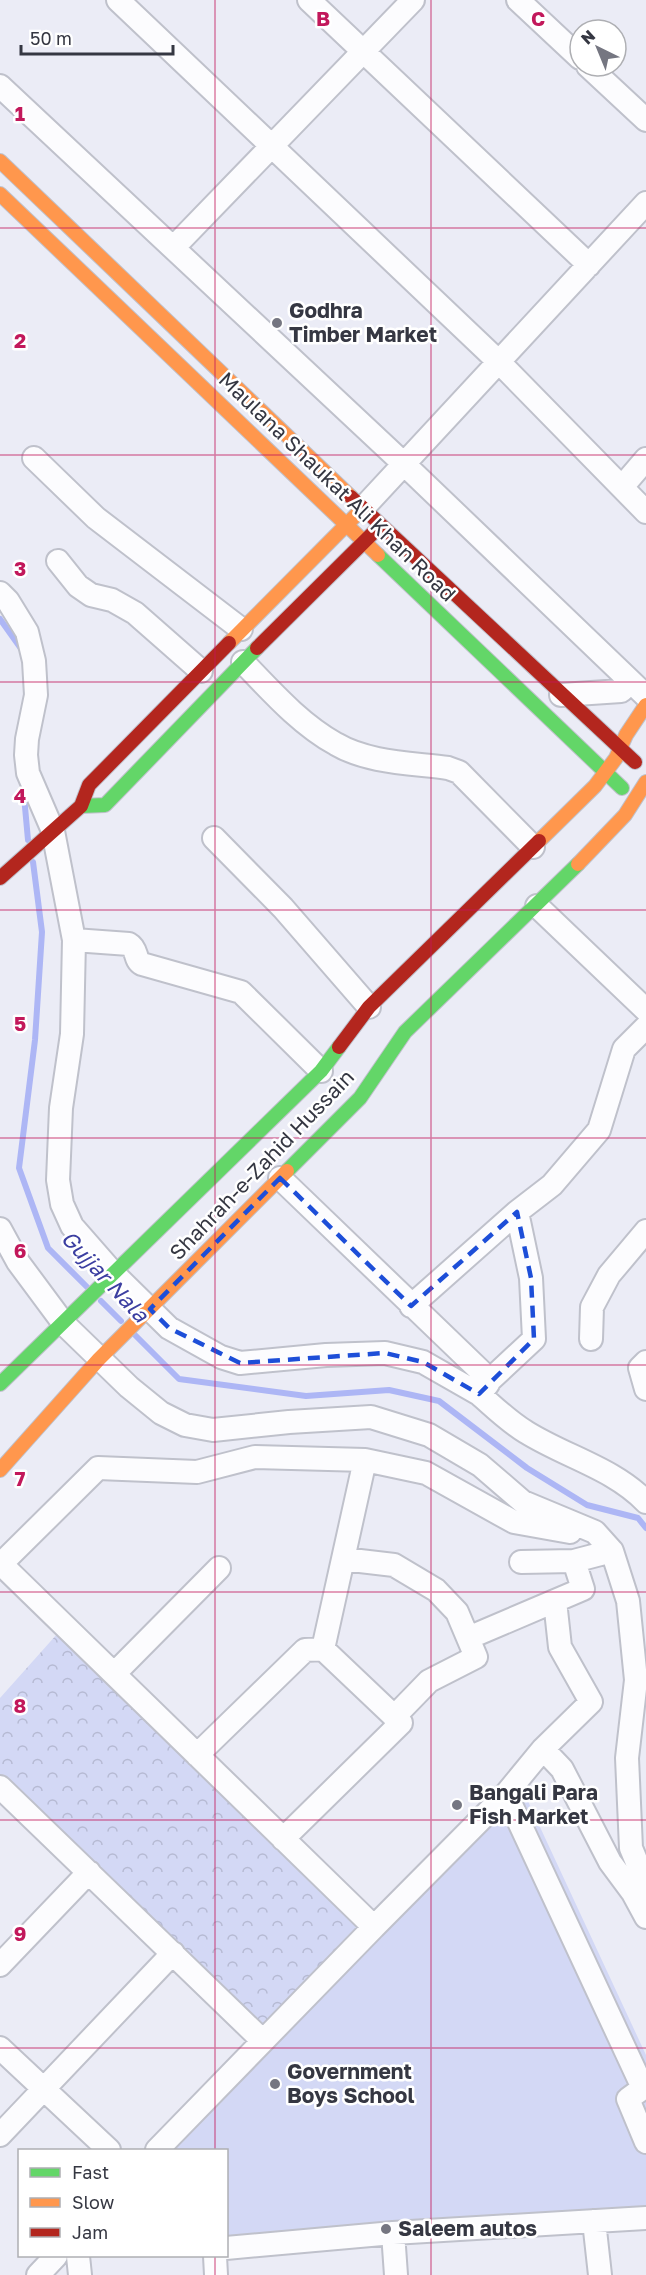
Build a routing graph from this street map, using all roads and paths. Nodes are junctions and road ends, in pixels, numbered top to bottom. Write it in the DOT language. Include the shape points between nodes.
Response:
graph roads {
  1 [pos="118,0"];
  2 [pos="309,0"];
  3 [pos="413,0"];
  4 [pos="518,0"];
  5 [pos="568,47"];
  6 [pos="364,51"];
  7 [pos="601,78"];
  8 [pos="0,86"];
  9 [pos="646,120"];
  10 [pos="273,147"];
  11 [pos="0,160"];
  12 [pos="0,194"];
  13 [pos="646,204"];
  14 [pos="174,247"];
  15 [pos="589,265"];
  16 [pos="500,363"];
  17 [pos="34,458"];
  18 [pos="646,459"];
  19 [pos="404,464"];
  20 [pos="622,487"];
  21 [pos="364,507"];
  22 [pos="646,512"];
  23 [pos="382,524"];
  24 [pos="345,525"];
  25 [pos="364,543"];
  26 [pos="58,561"];
  27 [pos="0,593"];
  28 [pos="241,630"];
  29 [pos="243,662"];
  30 [pos="201,671"];
  31 [pos="638,689"];
  32 [pos="561,695"];
  33 [pos="646,705"];
  34 [pos="621,749"];
  35 [pos="646,771"];
  36 [pos="606,772"];
  37 [pos="646,782"];
  38 [pos="641,805"];
  39 [pos="81,806"];
  40 [pos="46,838"];
  41 [pos="214,838"];
  42 [pos="533,848"];
  43 [pos="0,878"];
  44 [pos="537,906"];
  45 [pos="74,940"];
  46 [pos="369,1007"];
  47 [pos="646,1010"];
  48 [pos="646,1026"];
  49 [pos="321,1071"];
  50 [pos="280,1178"];
  51 [pos="518,1212"];
  52 [pos="0,1230"];
  53 [pos="646,1232"];
  54 [pos="109,1279"];
  55 [pos="411,1306"];
  56 [pos="145,1315"];
  57 [pos="67,1320"];
  58 [pos="591,1339"];
  59 [pos="105,1354"];
  60 [pos="646,1362"];
  61 [pos="0,1384"];
  62 [pos="485,1387"];
  63 [pos="646,1389"];
  64 [pos="365,1460"];
  65 [pos="0,1470"];
  66 [pos="646,1502"];
  67 [pos="570,1532"];
  68 [pos="612,1551"];
  69 [pos="343,1559"];
  70 [pos="574,1561"];
  71 [pos="521,1562"];
  72 [pos="0,1564"];
  73 [pos="219,1568"];
  74 [pos="555,1601"];
  75 [pos="468,1638"];
  76 [pos="322,1649"];
  77 [pos="114,1674"];
  78 [pos="394,1717"];
  79 [pos="543,1749"];
  80 [pos="196,1755"];
  81 [pos="1,1791"];
  82 [pos="506,1794"];
  83 [pos="283,1839"];
  84 [pos="89,1872"];
  85 [pos="646,1884"];
  86 [pos="646,1917"];
  87 [pos="374,1927"];
  88 [pos="173,1953"];
  89 [pos="0,1965"];
  90 [pos="263,2041"];
  91 [pos="0,2048"];
  92 [pos="44,2089"];
  93 [pos="0,2135"];
  94 [pos="646,2142"];
  95 [pos="107,2149"];
  96 [pos="159,2149"];
  97 [pos="646,2218"];
  98 [pos="594,2221"];
  99 [pos="393,2233"];
  100 [pos="228,2248"];
  101 [pos="55,2257"];
  102 [pos="78,2257"];
  103 [pos="215,2257"];
  104 [pos="38,2275"];
  105 [pos="80,2275"];
  106 [pos="216,2275"];
  107 [pos="396,2275"];
  108 [pos="600,2275"];
  1 -- 10 [label="street"];
  2 -- 6 [label="street"];
  3 -- 6 [label="street"];
  4 -- 5 [label="street"];
  6 -- 10 [label="street"];
  6 -- 15 [label="street"];
  7 -- 9 [label="street"];
  8 -- 14 [label="street"];
  10 -- 14 [label="street"];
  10 -- 16 [label="street"];
  11 -- 21 [label="main road, Maulana Shaukat Ali Khan Road"];
  12 -- 24 [label="main road, Maulana Shaukat Ali Khan Road"];
  13 -- 15 [label="street"];
  14 -- 19 [label="street"];
  15 -- 16 [label="street"];
  16 -- 19 [label="street"];
  16 -- 20 [label="street"];
  17 -- 28 [label="street" via="96,518"];
  18 -- 20 [label="street"];
  19 -- 21 [label="street"];
  19 -- 31 [label="street"];
  20 -- 22 [label="street"];
  21 -- 23 [label="main road, Maulana Shaukat Ali Khan Road"];
  21 -- 24 [label="main road"];
  23 -- 25 [label="main road"];
  23 -- 32 [label="main road, Maulana Shaukat Ali Khan Road"];
  24 -- 25 [label="main road, Maulana Shaukat Ali Khan Road"];
  24 -- 28 [label="main road"];
  25 -- 29 [label="main road"];
  25 -- 36 [label="main road, Maulana Shaukat Ali Khan Road"];
  26 -- 30 [label="street" via="78,586 135,612"];
  27 -- 40 [label="street" via="27,632 34,661 36,695 27,739 28,773"];
  28 -- 30 [label="main road"];
  29 -- 39 [label="main road" via="105,805"];
  29 -- 42 [label="street" via="307,724 337,745 379,759 459,772"];
  30 -- 39 [label="main road" via="89,786"];
  31 -- 32 [label="street"];
  32 -- 34 [label="main road, Maulana Shaukat Ali Khan Road"];
  33 -- 34 [label="main road, Shahrah-e-Zahid Hussain"];
  34 -- 35 [label="main road, Maulana Shaukat Ali Khan Road"];
  34 -- 36 [label="main road, Shahrah-e-Zahid Hussain"];
  36 -- 38 [label="main road, Maulana Shaukat Ali Khan Road"];
  36 -- 42 [label="main road, Shahrah-e-Zahid Hussain"];
  37 -- 38 [label="main road, Shahrah-e-Zahid Hussain"];
  38 -- 44 [label="main road, Shahrah-e-Zahid Hussain" via="620,820"];
  39 -- 40 [label="main road"];
  40 -- 43 [label="main road"];
  40 -- 45 [label="street"];
  41 -- 46 [label="street" via="283,908"];
  42 -- 46 [label="main road, Shahrah-e-Zahid Hussain"];
  44 -- 47 [label="street"];
  44 -- 50 [label="main road, Shahrah-e-Zahid Hussain" via="405,1032 370,1086"];
  45 -- 49 [label="street" via="129,944 142,964 241,992"];
  45 -- 54 [label="street" via="72,1034 61,1108 58,1179 62,1204 72,1226"];
  46 -- 49 [label="main road, Shahrah-e-Zahid Hussain"];
  48 -- 51 [label="street" via="624,1049 599,1130 552,1185"];
  49 -- 54 [label="main road, Shahrah-e-Zahid Hussain"];
  50 -- 55 [label="street"];
  50 -- 56 [label="main road, Shahrah-e-Zahid Hussain"];
  51 -- 55 [label="street"];
  51 -- 62 [label="street" via="531,1278 534,1340"];
  52 -- 57 [label="street" via="18,1262"];
  53 -- 58 [label="street" via="609,1275 592,1307"];
  54 -- 56 [label="street"];
  54 -- 57 [label="main road, Shahrah-e-Zahid Hussain"];
  55 -- 62 [label="street"];
  56 -- 59 [label="main road, Shahrah-e-Zahid Hussain"];
  56 -- 62 [label="street" via="221,1357 240,1363 385,1353 423,1362"];
  57 -- 59 [label="street"];
  57 -- 61 [label="main road, Shahrah-e-Zahid Hussain"];
  59 -- 65 [label="main road, Shahrah-e-Zahid Hussain"];
  59 -- 68 [label="street" via="129,1387 161,1413 185,1425 213,1430 370,1418 429,1435 480,1465 523,1502 595,1532"];
  60 -- 63 [label="street" via="640,1368"];
  62 -- 66 [label="street" via="525,1432 605,1471 632,1487"];
  64 -- 67 [label="street" via="426,1473 514,1522"];
  64 -- 69 [label="street"];
  64 -- 72 [label="street" via="255,1456 197,1472 98,1468"];
  68 -- 70 [label="street"];
  68 -- 85 [label="street" via="628,1601 636,1680 627,1758 631,1848"];
  69 -- 75 [label="street" via="394,1565 436,1590 457,1612"];
  69 -- 76 [label="street"];
  70 -- 71 [label="street"];
  70 -- 74 [label="street" via="583,1589"];
  72 -- 77 [label="street"];
  73 -- 77 [label="street"];
  74 -- 75 [label="street"];
  74 -- 79 [label="street" via="560,1647 591,1702"];
  75 -- 78 [label="street" via="476,1657 429,1681"];
  76 -- 78 [label="street"];
  76 -- 80 [label="street" via="305,1650"];
  77 -- 80 [label="street"];
  78 -- 83 [label="street" via="401,1723"];
  79 -- 82 [label="street"];
  79 -- 86 [label="street" via="562,1769 610,1862"];
  80 -- 83 [label="street"];
  81 -- 84 [label="street"];
  82 -- 87 [label="street"];
  82 -- 94 [label="street" via="643,2088 628,2099"];
  83 -- 87 [label="street"];
  84 -- 88 [label="street"];
  84 -- 89 [label="street"];
  87 -- 90 [label="street"];
  88 -- 90 [label="street"];
  88 -- 92 [label="street"];
  90 -- 96 [label="street"];
  91 -- 92 [label="street"];
  92 -- 93 [label="street"];
  92 -- 95 [label="street"];
  97 -- 98 [label="street"];
  98 -- 99 [label="street"];
  98 -- 108 [label="street"];
  99 -- 100 [label="street"];
  99 -- 107 [label="street"];
  101 -- 104 [label="street"];
  102 -- 105 [label="street"];
  103 -- 106 [label="street"];
}
